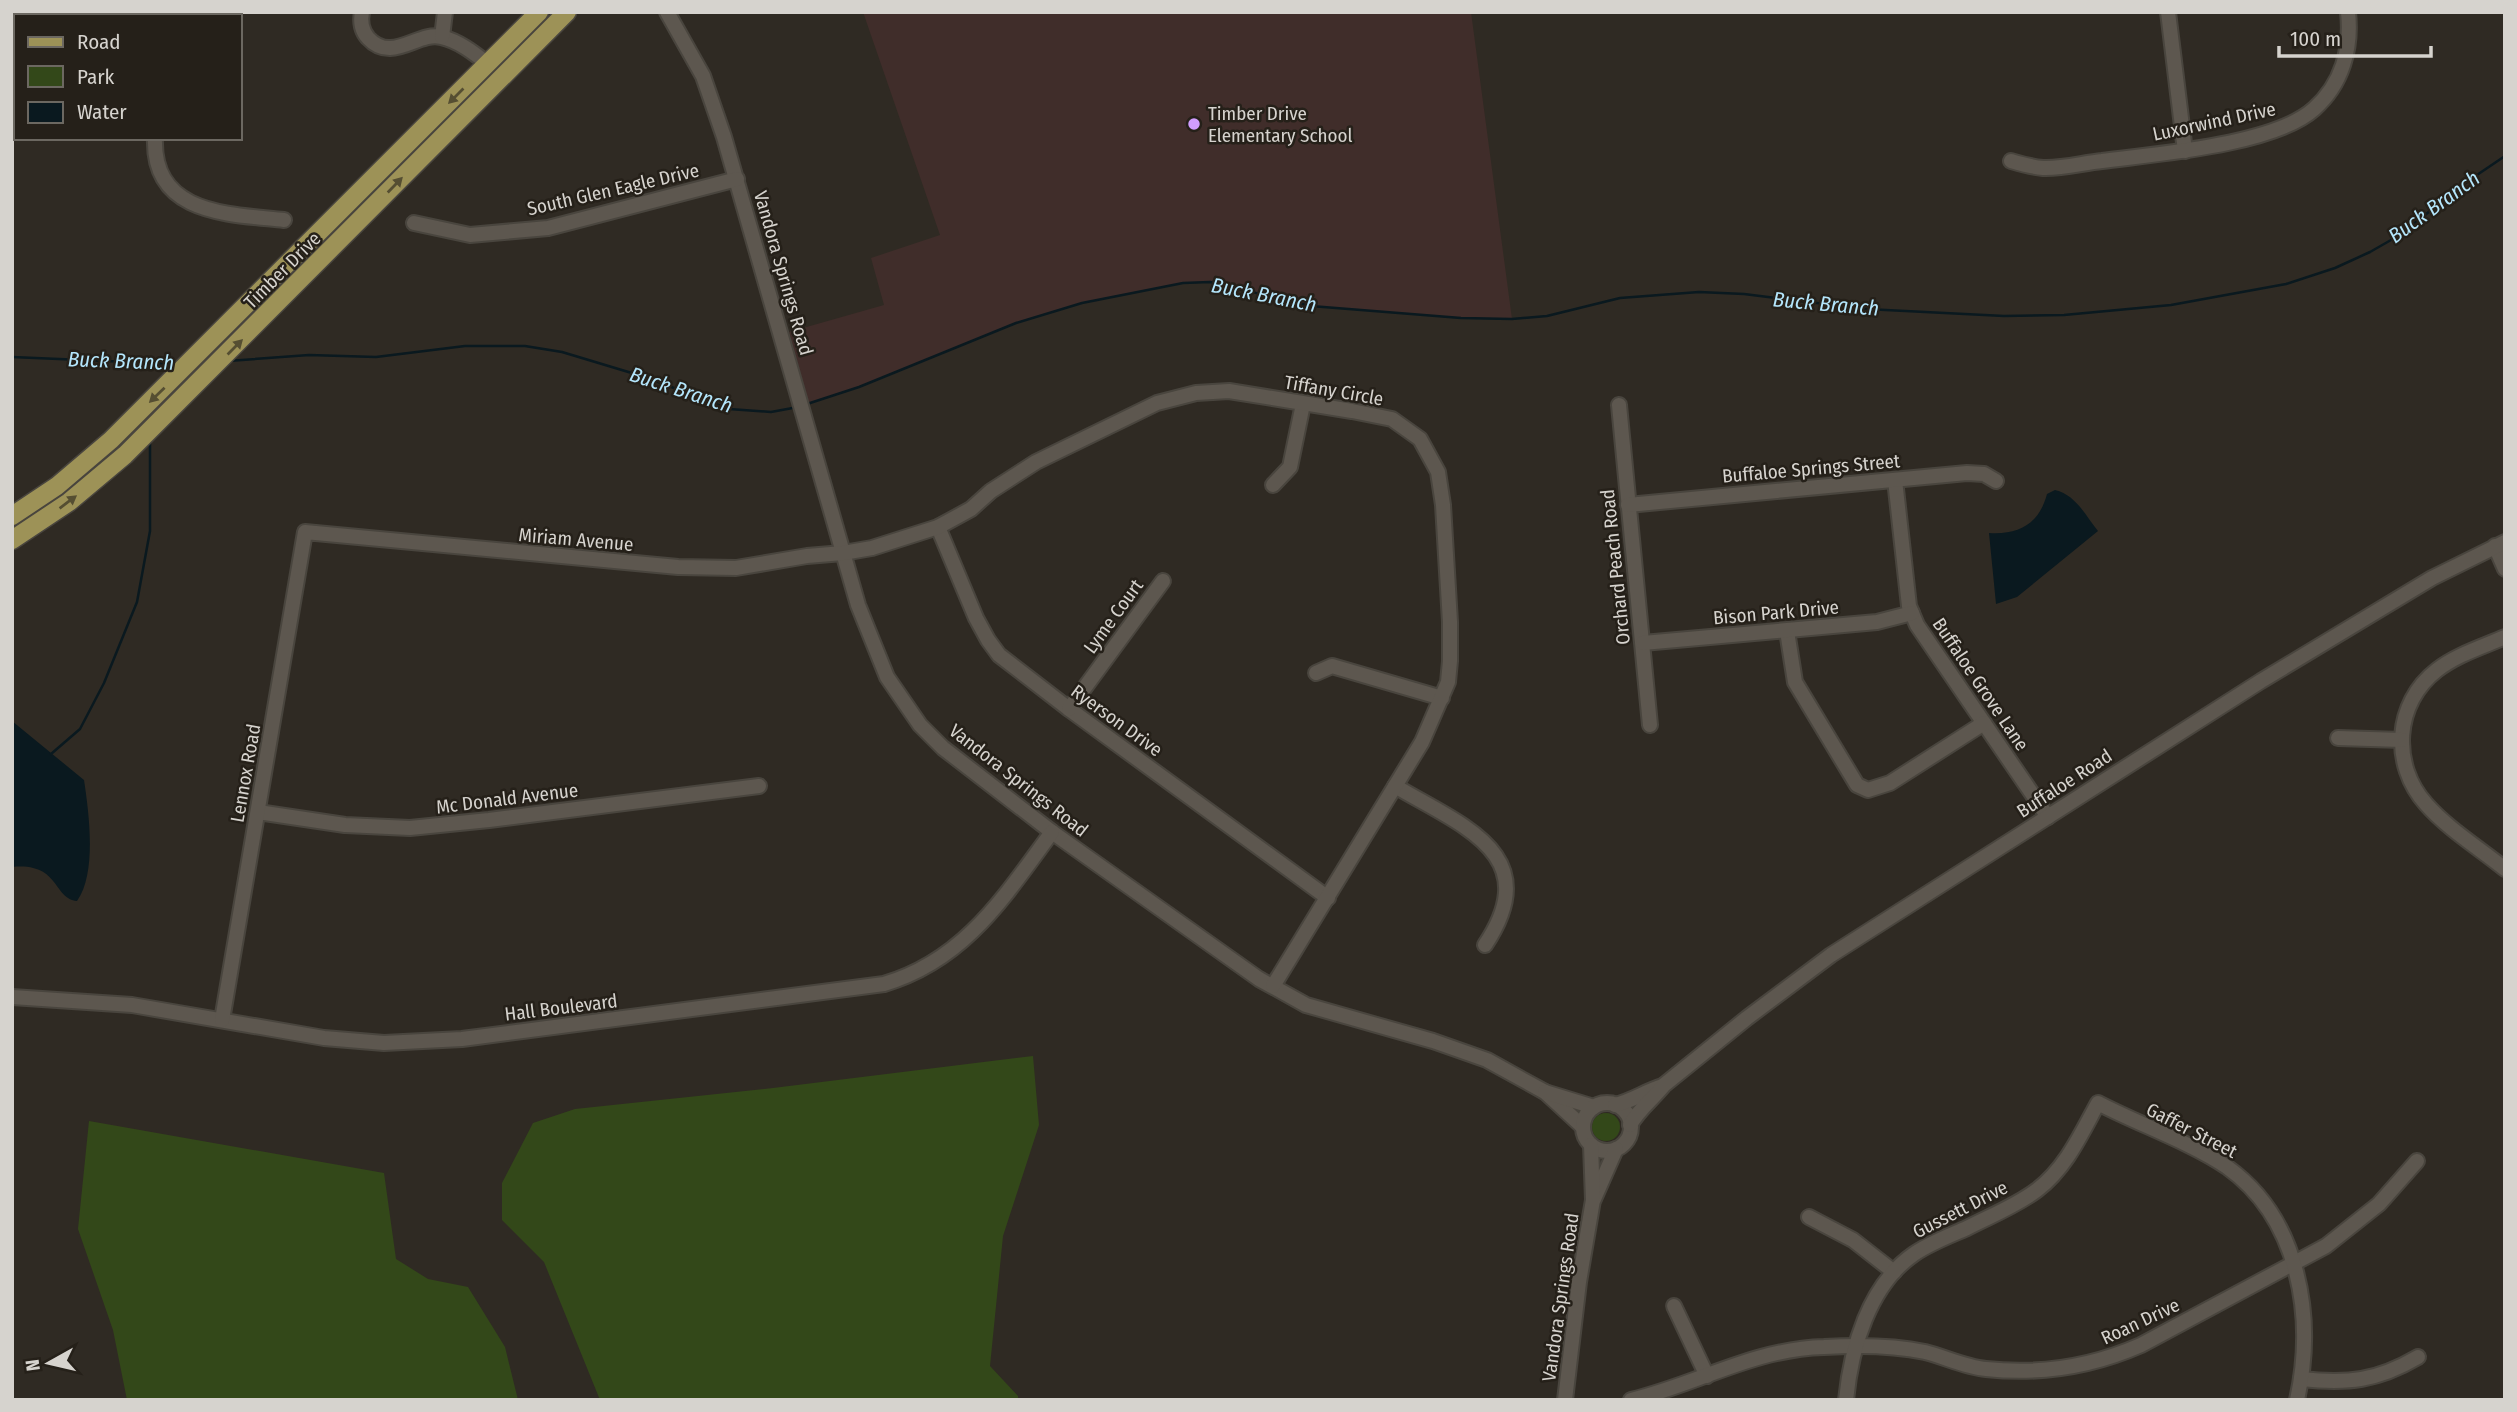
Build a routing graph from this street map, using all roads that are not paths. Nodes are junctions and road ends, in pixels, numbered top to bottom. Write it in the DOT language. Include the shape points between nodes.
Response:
graph roads {
  1 [pos="362,12"];
  2 [pos="445,12"];
  3 [pos="539,12"];
  4 [pos="567,12"];
  5 [pos="667,12"];
  6 [pos="2168,12"];
  7 [pos="2348,12"];
  8 [pos="442,37"];
  9 [pos="488,64"];
  10 [pos="155,140"];
  11 [pos="2185,151"];
  12 [pos="2011,162"];
  13 [pos="737,179"];
  14 [pos="284,220"];
  15 [pos="414,223"];
  16 [pos="1303,404"];
  17 [pos="1619,405"];
  18 [pos="1895,480"];
  19 [pos="1996,481"];
  20 [pos="1273,485"];
  21 [pos="1628,505"];
  22 [pos="12,516"];
  23 [pos="938,527"];
  24 [pos="305,532"];
  25 [pos="12,540"];
  26 [pos="2500,544"];
  27 [pos="844,553"];
  28 [pos="2505,569"];
  29 [pos="1163,581"];
  30 [pos="1912,613"];
  31 [pos="1787,631"];
  32 [pos="2505,638"];
  33 [pos="1643,643"];
  34 [pos="1316,673"];
  35 [pos="1442,698"];
  36 [pos="1069,709"];
  37 [pos="1984,723"];
  38 [pos="1650,725"];
  39 [pos="2338,738"];
  40 [pos="2402,740"];
  41 [pos="759,786"];
  42 [pos="1395,786"];
  43 [pos="258,812"];
  44 [pos="2048,817"];
  45 [pos="1052,832"];
  46 [pos="2505,869"];
  47 [pos="1328,898"];
  48 [pos="1485,945"];
  49 [pos="1273,986"];
  50 [pos="12,997"];
  51 [pos="222,1020"];
  52 [pos="1664,1085"];
  53 [pos="1545,1092"];
  54 [pos="2098,1103"];
  55 [pos="1615,1105"];
  56 [pos="1594,1107"];
  57 [pos="1630,1125"];
  58 [pos="1583,1128"];
  59 [pos="1591,1145"];
  60 [pos="1616,1149"];
  61 [pos="2417,1161"];
  62 [pos="1593,1200"];
  63 [pos="1809,1217"];
  64 [pos="2294,1264"];
  65 [pos="1894,1272"];
  66 [pos="1674,1306"];
  67 [pos="1855,1346"];
  68 [pos="2418,1357"];
  69 [pos="1707,1376"];
  70 [pos="2301,1379"];
  71 [pos="1565,1400"];
  72 [pos="1631,1400"];
  73 [pos="1846,1400"];
  74 [pos="2297,1400"];
  1 -- 8 [label="street" via="365,34 383,46 397,48"];
  2 -- 8 [label="street"];
  3 -- 9 [label="main road, Timber Drive"];
  25 -- 4 [label="main road, Timber Drive, one-way" via="69,502 125,455"];
  5 -- 13 [label="street, Vandora Springs Road" via="703,75"];
  6 -- 11 [label="street"];
  7 -- 11 [label="street, Luxorwind Drive" via="2349,46 2342,70 2312,111 2289,125"];
  8 -- 9 [label="street" via="468,48"];
  9 -- 22 [label="main road, Timber Drive, one-way" via="111,440 57,486"];
  10 -- 14 [label="street" via="161,172 186,202 221,213"];
  11 -- 12 [label="street, Luxorwind Drive" via="2044,168"];
  13 -- 15 [label="street, South Glen Eagle Drive" via="548,228 470,235"];
  13 -- 27 [label="street, Vandora Springs Road"];
  16 -- 20 [label="street" via="1290,467"];
  16 -- 23 [label="street, Tiffany Circle" via="1229,391 1157,403 1036,462"];
  16 -- 35 [label="street, Tiffany Circle" via="1392,419 1420,439 1438,472 1450,622 1448,682"];
  17 -- 21 [label="street, Orchard Peach Road"];
  18 -- 19 [label="street, Buffaloe Springs Street" via="1967,473 1984,474"];
  18 -- 21 [label="street, Buffaloe Springs Street"];
  18 -- 30 [label="street, Buffaloe Grove Lane"];
  21 -- 33 [label="street, Orchard Peach Road"];
  23 -- 27 [label="street, Tiffany Circle"];
  23 -- 36 [label="street, Ryerson Drive" via="988,640 999,654"];
  24 -- 27 [label="street, Miriam Avenue" via="678,567 736,568"];
  24 -- 43 [label="street, Lennox Road"];
  26 -- 28 [label="street"];
  26 -- 44 [label="street, Buffaloe Road" via="2432,578"];
  27 -- 45 [label="street, Vandora Springs Road" via="887,677 920,725"];
  29 -- 36 [label="street, Lyme Court"];
  30 -- 31 [label="street, Bison Park Drive" via="1877,622"];
  30 -- 37 [label="street, Buffaloe Grove Lane"];
  31 -- 33 [label="street, Bison Park Drive"];
  31 -- 37 [label="street" via="1795,682 1857,785 1868,790 1890,783"];
  32 -- 40 [label="street" via="2451,661 2429,678 2412,700"];
  33 -- 38 [label="street, Orchard Peach Road"];
  34 -- 35 [label="street" via="1332,666"];
  35 -- 42 [label="street, Tiffany Circle"];
  36 -- 47 [label="street, Ryerson Drive"];
  37 -- 44 [label="street, Buffaloe Grove Lane"];
  39 -- 40 [label="street"];
  40 -- 46 [label="street" via="2406,772 2425,803"];
  41 -- 43 [label="street, Mc Donald Avenue" via="410,828 345,825"];
  42 -- 47 [label="street, Tiffany Circle"];
  42 -- 48 [label="street" via="1481,838 1497,854 1507,882 1505,911"];
  43 -- 51 [label="street, Lennox Road"];
  44 -- 52 [label="street, Buffaloe Road" via="1831,955"];
  45 -- 49 [label="street, Vandora Springs Road"];
  45 -- 51 [label="street, Hall Boulevard" via="965,940 925,969 884,984 414,1042 324,1038"];
  47 -- 49 [label="street, Tiffany Circle"];
  49 -- 53 [label="street, Vandora Springs Road" via="1306,1005 1487,1060"];
  50 -- 51 [label="street, Hall Boulevard" via="112,1003"];
  52 -- 55 [label="street, Buffaloe Road"];
  52 -- 57 [label="street, Buffaloe Road"];
  53 -- 56 [label="street, Vandora Springs Road"];
  53 -- 58 [label="street, Vandora Springs Road"];
  54 -- 64 [label="street, Gaffer Street" via="2209,1156 2243,1180 2272,1215"];
  54 -- 65 [label="street, Gussett Drive" via="2073,1150 2037,1190 1914,1254"];
  55 -- 56 [label="street"];
  55 -- 57 [label="street" via="1625,1112"];
  56 -- 58 [label="street"];
  57 -- 60 [label="street" via="1627,1139"];
  58 -- 59 [label="street"];
  59 -- 60 [label="street"];
  59 -- 62 [label="street, Vandora Springs Road"];
  60 -- 62 [label="street, Vandora Springs Road"];
  61 -- 64 [label="street, Roan Drive" via="2355,1225"];
  62 -- 71 [label="street, Vandora Springs Road"];
  63 -- 65 [label="street" via="1853,1240"];
  64 -- 67 [label="street, Roan Drive" via="2141,1345 2080,1366 2047,1371 1983,1369 1924,1352"];
  64 -- 70 [label="street, Gaffer Street" via="2303,1328"];
  65 -- 67 [label="street, Gussett Drive" via="1871,1307"];
  66 -- 69 [label="street"];
  67 -- 69 [label="street, Roan Drive" via="1783,1351"];
  67 -- 73 [label="street, Gussett Drive"];
  68 -- 70 [label="street" via="2379,1377 2353,1382"];
  69 -- 72 [label="street, Roan Drive"];
  70 -- 74 [label="street, Gaffer Street"];
}
